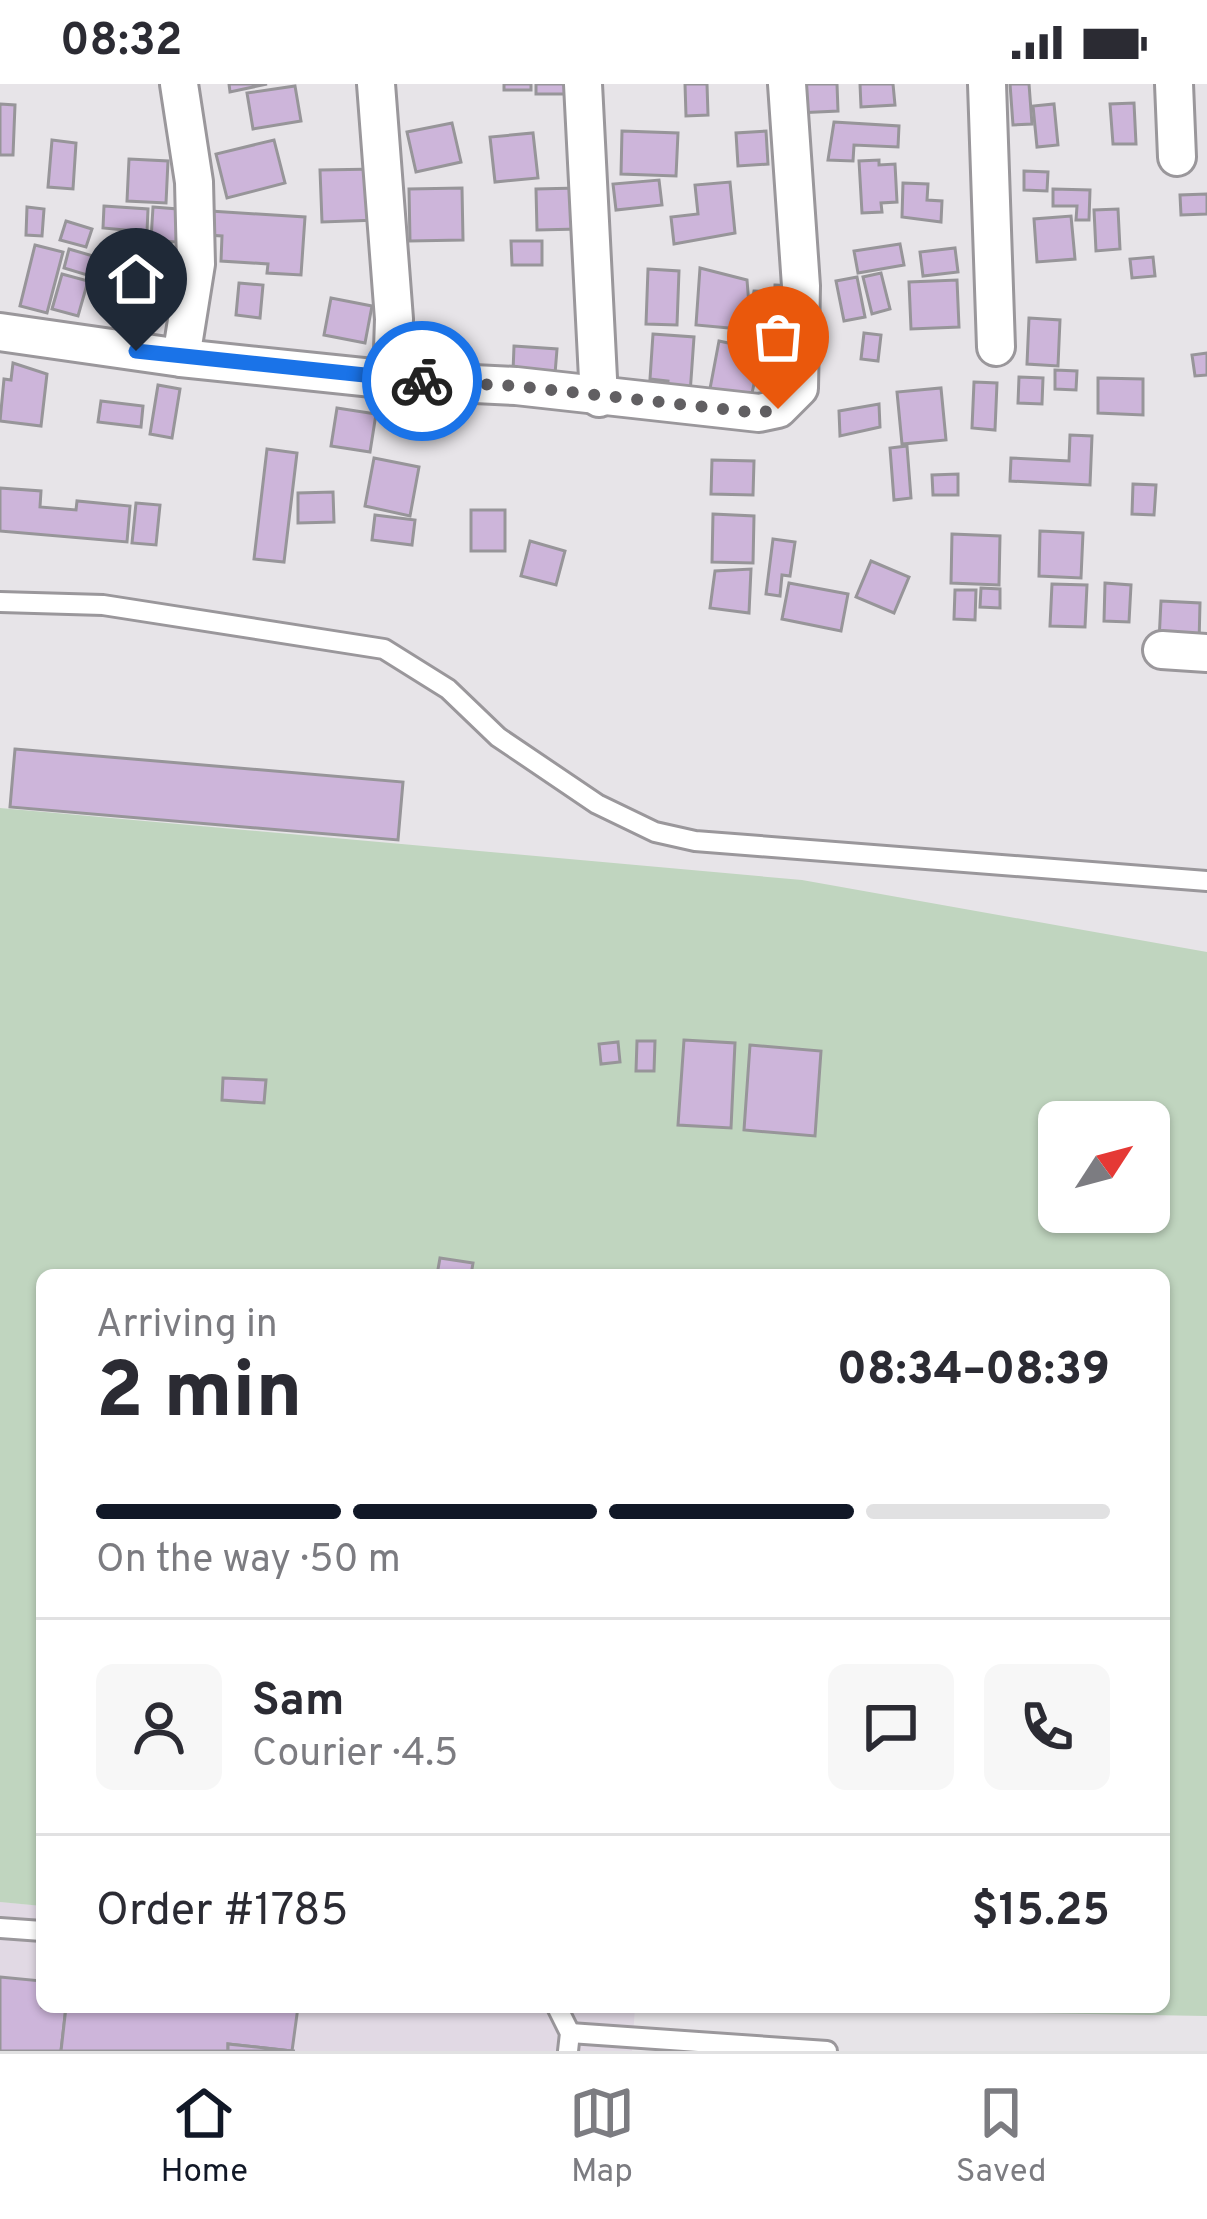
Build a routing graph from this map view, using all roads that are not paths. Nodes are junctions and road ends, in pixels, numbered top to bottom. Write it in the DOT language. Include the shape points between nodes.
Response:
graph roads {
  1 [pos="179,84"];
  2 [pos="376,84"];
  3 [pos="583,84"];
  4 [pos="787,84"];
  5 [pos="986,84"];
  6 [pos="1174,84"];
  7 [pos="1177,157"];
  8 [pos="0,332"];
  9 [pos="996,347"];
  10 [pos="181,358"];
  11 [pos="392,380"];
  12 [pos="599,398"];
  13 [pos="0,602"];
  14 [pos="1162,650"];
  15 [pos="1207,653"];
  16 [pos="1207,880"];
  17 [pos="0,1928"];
  18 [pos="36,1931"];
  19 [pos="559,2013"];
  20 [pos="569,2042"];
  21 [pos="827,2051"];
  1 -- 10 [label="street" via="196,264"];
  2 -- 11 [label="street"];
  3 -- 12 [label="street"];
  4 -- 12 [label="street" via="801,286 799,388 778,409 759,413"];
  5 -- 9 [label="street"];
  6 -- 7 [label="street"];
  8 -- 10 [label="street"];
  10 -- 11 [label="street"];
  11 -- 12 [label="street"];
  13 -- 16 [label="lane" via="103,605 384,650 597,804 655,832"];
  14 -- 15 [label="street"];
  17 -- 18 [label="lane"];
  19 -- 20 [label="lane"];
  20 -- 21 [label="lane"];
}
